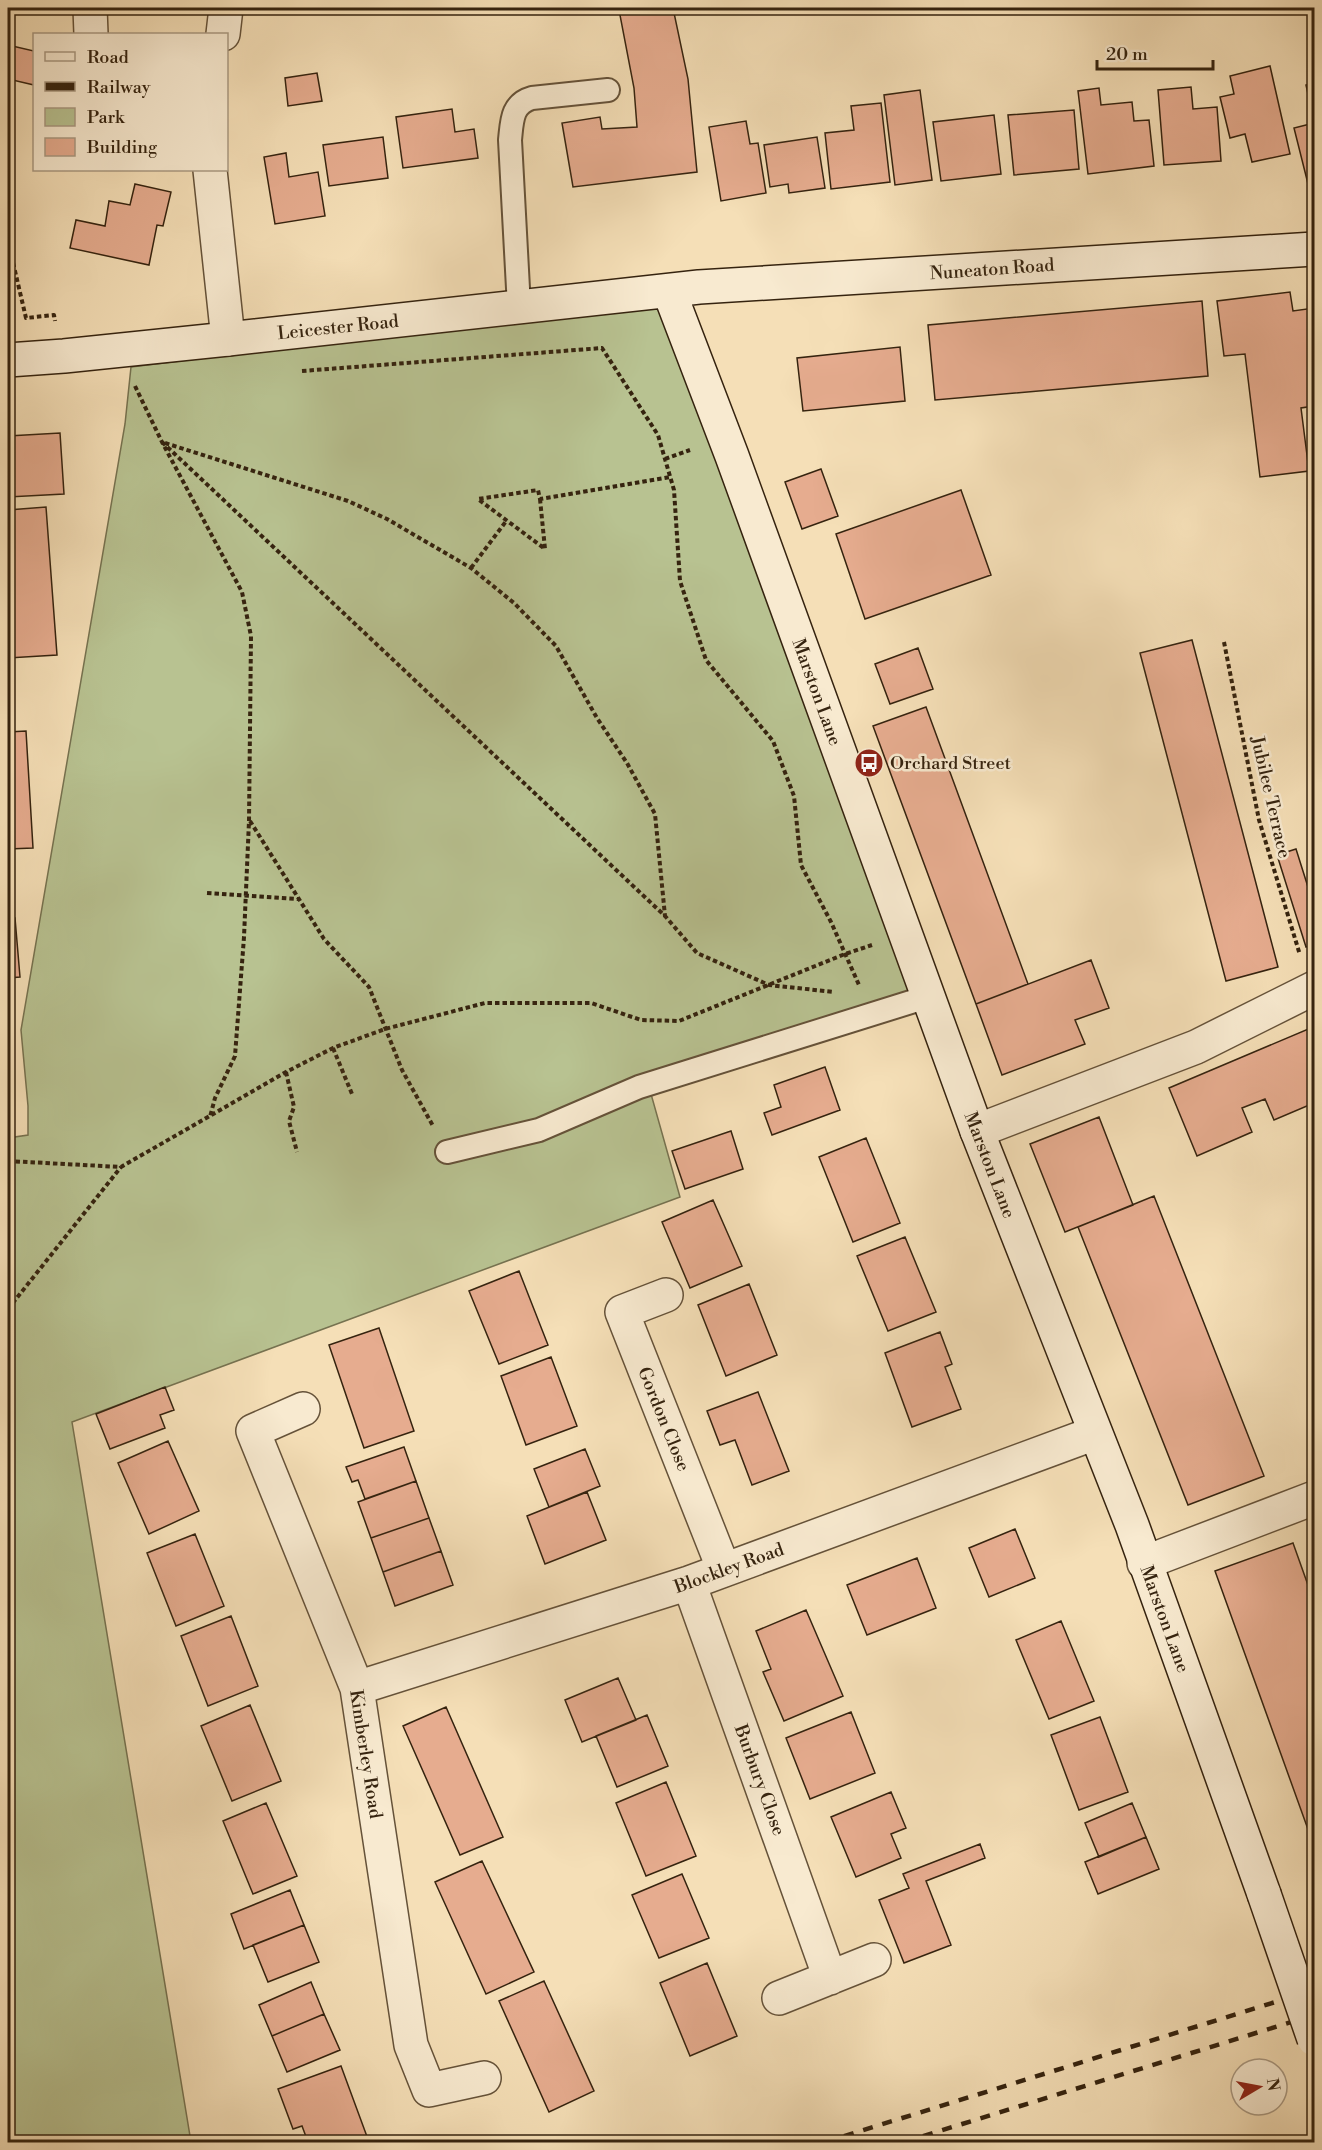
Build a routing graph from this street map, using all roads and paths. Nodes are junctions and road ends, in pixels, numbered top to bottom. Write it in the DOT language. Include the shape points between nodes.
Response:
graph roads {
  1 [pos="90,8"];
  2 [pos="226,8"];
  3 [pos="91,33"];
  4 [pos="223,33"];
  5 [pos="609,90"];
  6 [pos="210,171"];
  7 [pos="8,241"];
  8 [pos="1314,249"];
  9 [pos="669,291"];
  10 [pos="519,307"];
  11 [pos="228,339"];
  12 [pos="64,356"];
  13 [pos="8,360"];
  14 [pos="297,371"];
  15 [pos="145,382"];
  16 [pos="162,442"];
  17 [pos="670,477"];
  18 [pos="540,499"];
  19 [pos="507,520"];
  20 [pos="471,568"];
  21 [pos="1224,642"];
  22 [pos="249,821"];
  23 [pos="207,893"];
  24 [pos="246,896"];
  25 [pos="299,899"];
  26 [pos="665,916"];
  27 [pos="904,935"];
  28 [pos="845,954"];
  29 [pos="769,985"];
  30 [pos="1313,989"];
  31 [pos="840,993"];
  32 [pos="863,995"];
  33 [pos="927,997"];
  34 [pos="385,1029"];
  35 [pos="333,1048"];
  36 [pos="286,1072"];
  37 [pos="352,1094"];
  38 [pos="210,1118"];
  39 [pos="977,1131"];
  40 [pos="297,1152"];
  41 [pos="447,1152"];
  42 [pos="8,1161"];
  43 [pos="121,1167"];
  44 [pos="666,1295"];
  45 [pos="8,1309"];
  46 [pos="303,1409"];
  47 [pos="1095,1433"];
  48 [pos="1314,1498"];
  49 [pos="1144,1563"];
  50 [pos="724,1570"];
  51 [pos="689,1583"];
  52 [pos="357,1688"];
  53 [pos="874,1960"];
  54 [pos="830,1977"];
  55 [pos="779,1998"];
  56 [pos="1314,2039"];
  57 [pos="484,2078"];
  1 -- 3 [label="street"];
  2 -- 4 [label="street"];
  5 -- 10 [label="lane" via="523,100 513,113 510,140"];
  6 -- 11 [label="street"];
  7 -- 12 [label="path" via="26,318 54,315"];
  8 -- 9 [label="street, Nuneaton Road"];
  9 -- 10 [label="street, Leicester Road"];
  9 -- 27 [label="street, Marston Lane"];
  10 -- 11 [label="street, Leicester Road"];
  11 -- 12 [label="street, Leicester Road"];
  12 -- 13 [label="street, Leicester Road"];
  14 -- 17 [label="path" via="602,348 658,435"];
  15 -- 16 [label="path" via="133,383"];
  16 -- 20 [label="path" via="348,501"];
  16 -- 22 [label="path" via="242,592 251,636"];
  16 -- 26 [label="path"];
  17 -- 18 [label="path"];
  17 -- 28 [label="path" via="675,490 680,581 706,660 773,741 794,796 801,865"];
  18 -- 19 [label="path" via="545,549"];
  18 -- 19 [label="path" via="538,490 478,499"];
  19 -- 20 [label="path"];
  20 -- 26 [label="path" via="514,603 556,646 627,763 655,814"];
  21 -- 30 [label="path, Jubilee Terrace" via="1259,820"];
  22 -- 24 [label="path"];
  22 -- 25 [label="path"];
  23 -- 24 [label="path"];
  24 -- 25 [label="path"];
  24 -- 38 [label="path" via="235,1056"];
  25 -- 34 [label="path" via="324,939 369,987"];
  26 -- 29 [label="path" via="697,953"];
  27 -- 28 [label="path"];
  27 -- 33 [label="street, Marston Lane"];
  28 -- 29 [label="path"];
  28 -- 32 [label="path"];
  29 -- 31 [label="path"];
  29 -- 34 [label="path" via="679,1021 641,1020 591,1003 485,1003"];
  30 -- 39 [label="street" via="1196,1047"];
  33 -- 39 [label="street, Marston Lane"];
  33 -- 41 [label="lane" via="639,1087 539,1130"];
  34 -- 35 [label="path"];
  34 -- 41 [label="path" via="402,1070"];
  35 -- 36 [label="path"];
  35 -- 37 [label="path"];
  36 -- 38 [label="path"];
  36 -- 40 [label="path" via="294,1107 289,1121"];
  38 -- 43 [label="path"];
  39 -- 47 [label="street, Marston Lane"];
  42 -- 43 [label="path"];
  43 -- 45 [label="path"];
  44 -- 50 [label="street, Gordon Close" via="622,1312"];
  46 -- 52 [label="street, Kimberley Road" via="253,1431"];
  47 -- 49 [label="street, Marston Lane"];
  47 -- 50 [label="street, Blockley Road"];
  48 -- 49 [label="street"];
  49 -- 56 [label="street, Marston Lane, bridge"];
  50 -- 51 [label="street, Blockley Road"];
  51 -- 52 [label="street, Blockley Road"];
  51 -- 54 [label="street, Burbury Close"];
  52 -- 57 [label="street, Kimberley Road" via="411,2045 429,2090"];
  53 -- 54 [label="street"];
  54 -- 55 [label="street"];
}
